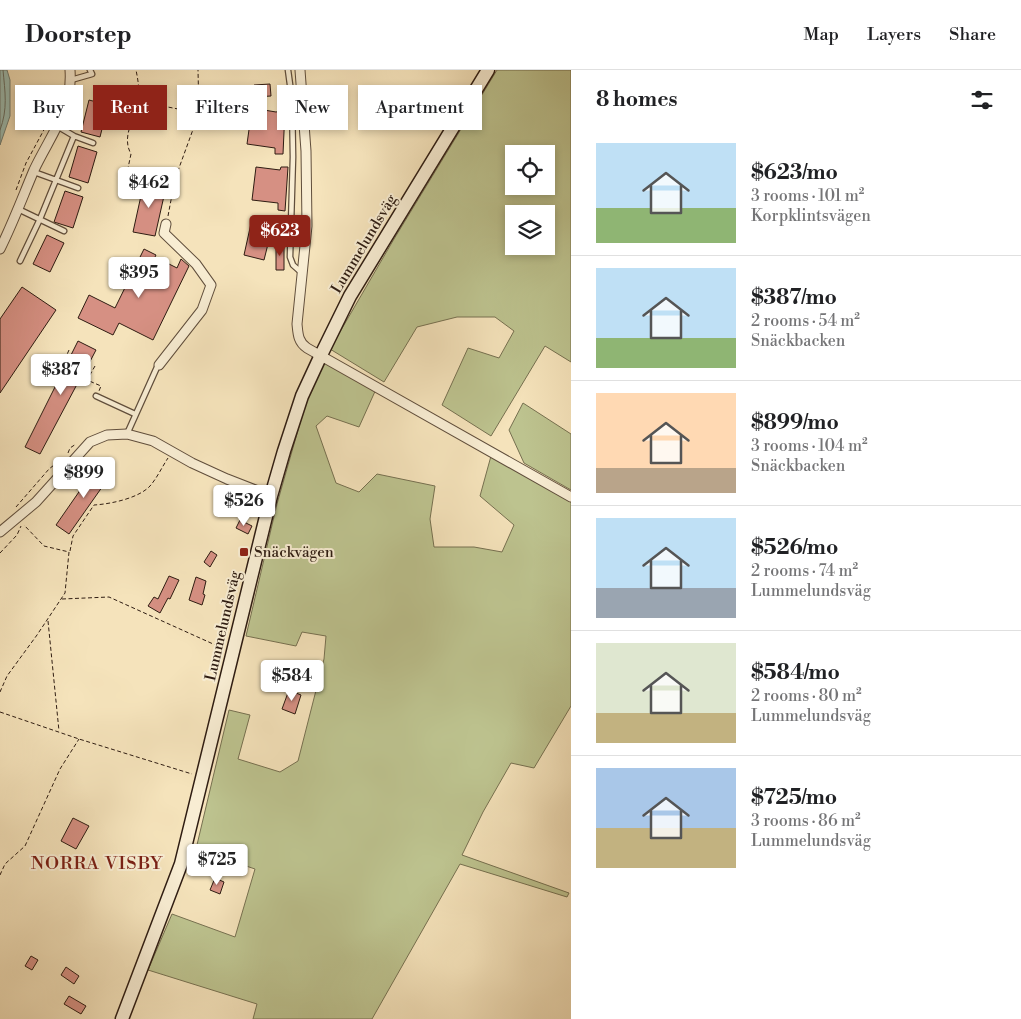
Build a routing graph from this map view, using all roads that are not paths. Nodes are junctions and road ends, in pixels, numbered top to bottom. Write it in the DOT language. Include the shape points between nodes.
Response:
graph roads {
  1 [pos="90,70"];
  2 [pos="288,70"];
  3 [pos="300,70"];
  4 [pos="488,70"];
  5 [pos="71,75"];
  6 [pos="54,130"];
  7 [pos="63,130"];
  8 [pos="74,136"];
  9 [pos="93,143"];
  10 [pos="34,172"];
  11 [pos="56,181"];
  12 [pos="78,188"];
  13 [pos="18,209"];
  14 [pos="40,219"];
  15 [pos="292,223"];
  16 [pos="166,224"];
  17 [pos="308,226"];
  18 [pos="64,231"];
  19 [pos="0,248"];
  20 [pos="20,261"];
  21 [pos="303,274"];
  22 [pos="320,355"];
  23 [pos="159,365"];
  24 [pos="96,396"];
  25 [pos="135,414"];
  26 [pos="127,434"];
  27 [pos="271,496"];
  28 [pos="571,497"];
  29 [pos="0,532"];
  30 [pos="122,1019"];
  1 -- 5 [label="lane" via="92,74"];
  2 -- 15 [label="lane" via="293,120"];
  3 -- 17 [label="street"];
  4 -- 22 [label="main road, Lummelundsväg" via="350,296"];
  6 -- 10 [label="street"];
  7 -- 8 [label="lane"];
  8 -- 9 [label="lane"];
  8 -- 11 [label="lane"];
  10 -- 11 [label="lane"];
  10 -- 13 [label="street"];
  11 -- 12 [label="lane"];
  11 -- 14 [label="lane"];
  13 -- 14 [label="lane"];
  13 -- 19 [label="street"];
  14 -- 18 [label="lane"];
  14 -- 20 [label="lane"];
  15 -- 17 [label="lane"];
  15 -- 21 [label="lane" via="290,257"];
  16 -- 23 [label="street" via="164,233 196,264 211,285 202,310"];
  17 -- 21 [label="street"];
  21 -- 22 [label="street" via="298,338"];
  22 -- 27 [label="main road, Lummelundsväg" via="302,396"];
  22 -- 28 [label="street"];
  23 -- 25 [label="lane"];
  24 -- 25 [label="lane"];
  25 -- 26 [label="lane"];
  26 -- 27 [label="street" via="153,441 192,463"];
  26 -- 29 [label="street" via="107,435 90,442 36,502"];
  27 -- 30 [label="main road, Lummelundsväg" via="181,864"];
}
